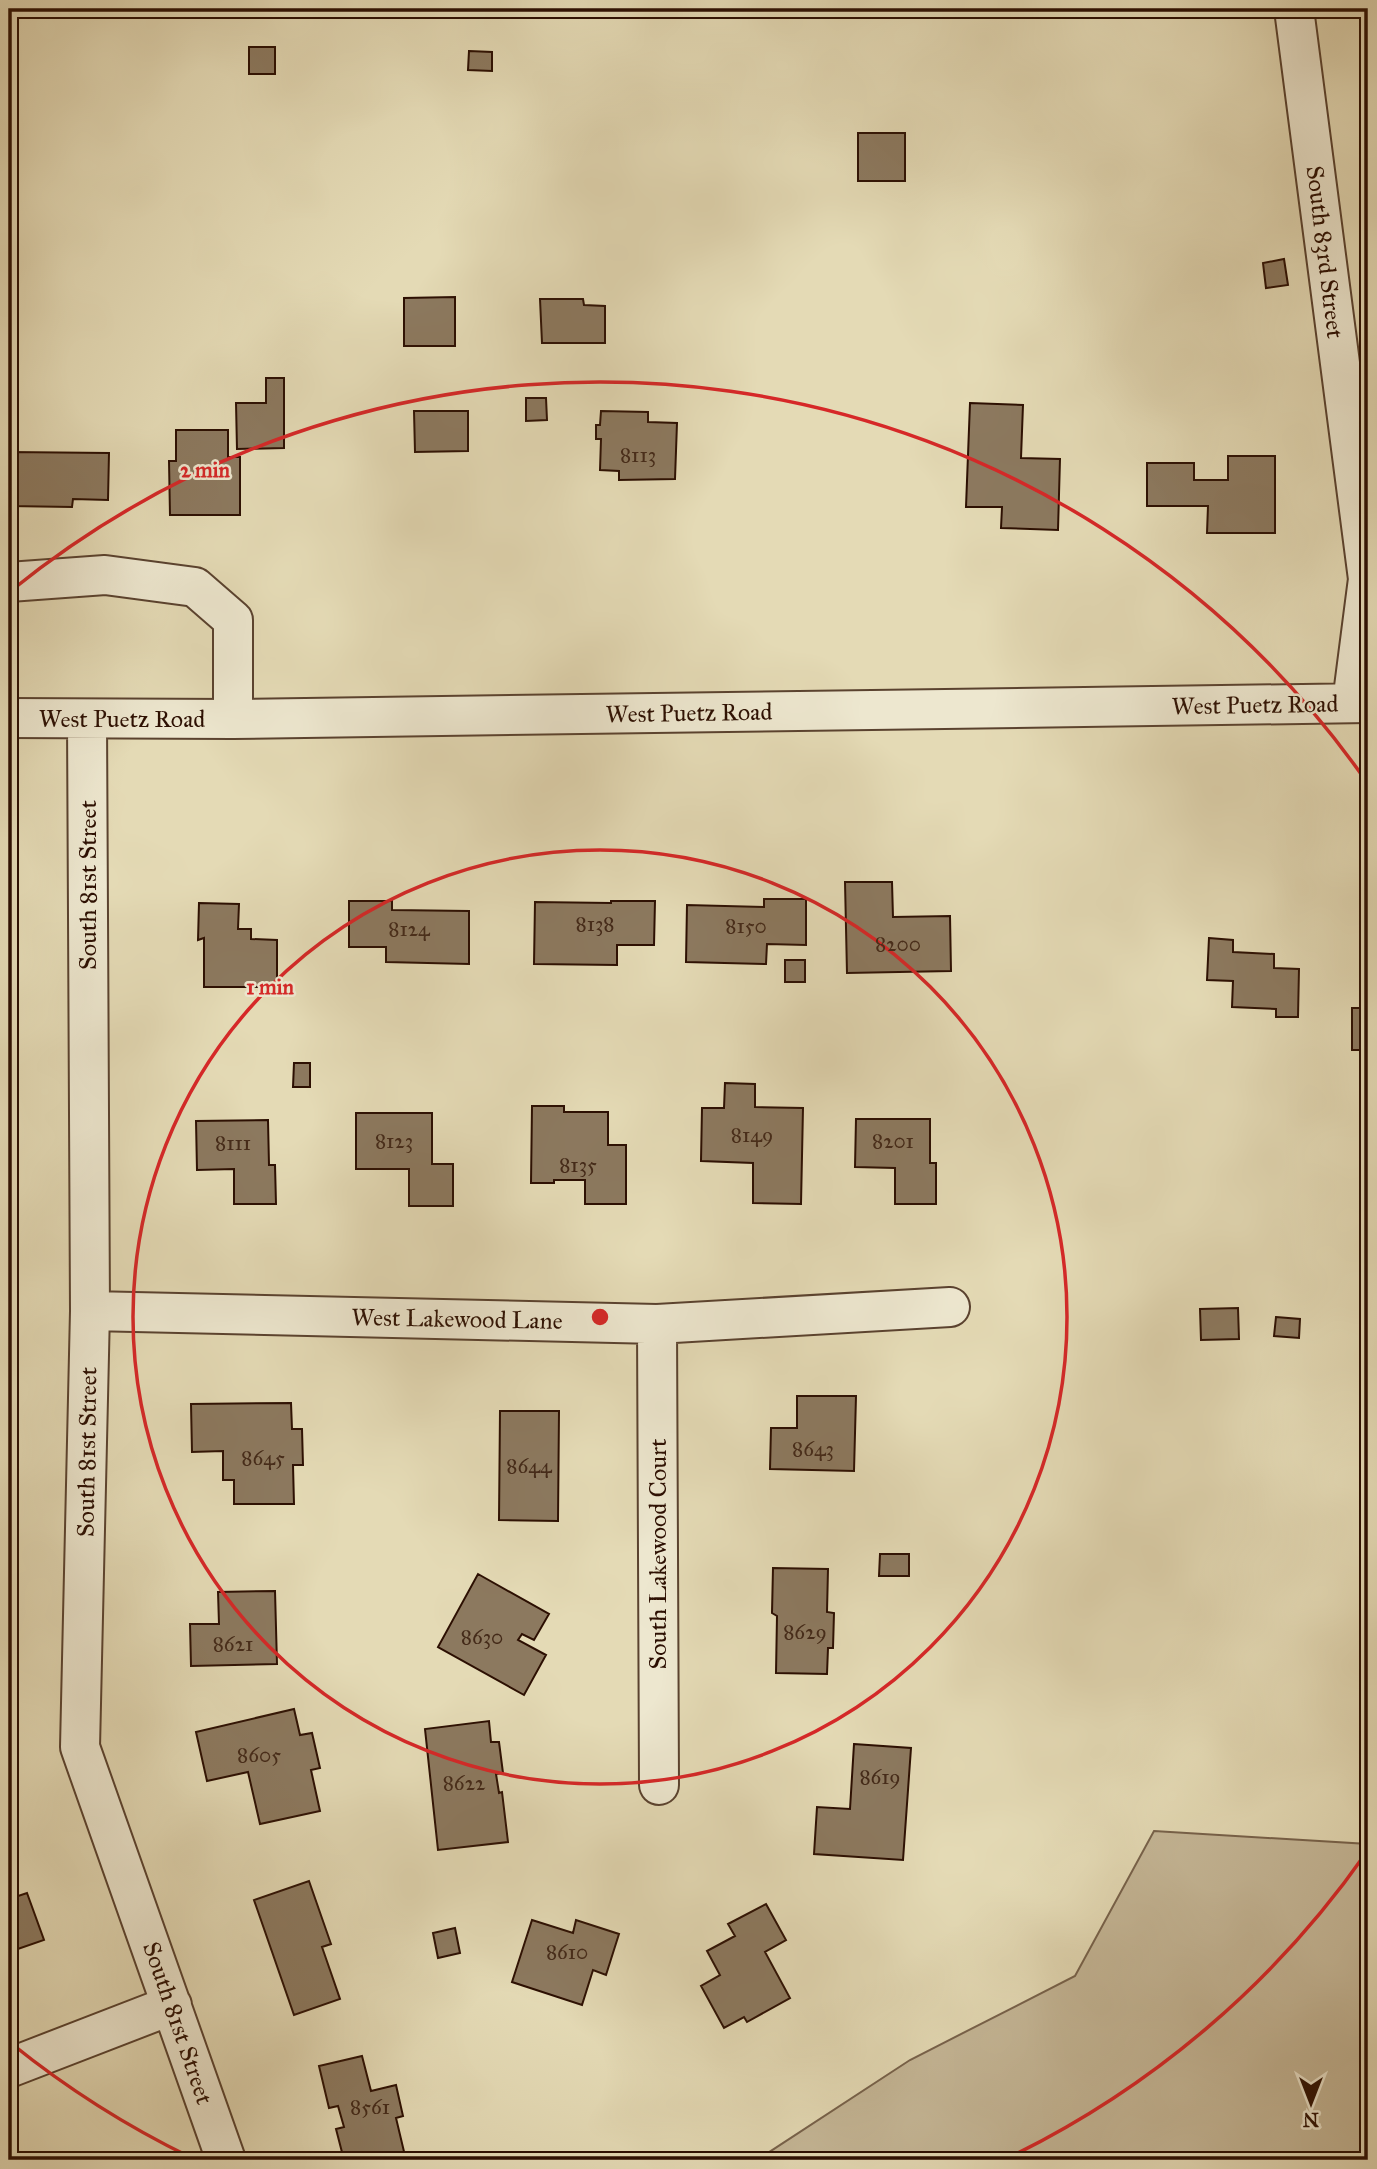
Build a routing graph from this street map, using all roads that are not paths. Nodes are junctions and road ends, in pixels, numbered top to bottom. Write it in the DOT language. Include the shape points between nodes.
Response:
graph roads {
  1 [pos="1294,9"];
  2 [pos="1368,579"];
  3 [pos="9,582"];
  4 [pos="1360,703"];
  5 [pos="9,718"];
  6 [pos="87,719"];
  7 [pos="233,719"];
  8 [pos="950,1307"];
  9 [pos="90,1311"];
  10 [pos="657,1324"];
  11 [pos="659,1785"];
  12 [pos="172,2005"];
  13 [pos="9,2068"];
  14 [pos="226,2160"];
  1 -- 2 [label="street, South 83rd Street"];
  2 -- 4 [label="street, South 83rd Street"];
  3 -- 7 [label="street" via="105,575 195,587 233,620"];
  4 -- 7 [label="street, West Puetz Road"];
  5 -- 6 [label="street, West Puetz Road"];
  6 -- 7 [label="street, West Puetz Road"];
  6 -- 9 [label="street, South 81st Street"];
  8 -- 10 [label="street, West Lakewood Lane"];
  9 -- 10 [label="street, West Lakewood Lane"];
  9 -- 12 [label="street, South 81st Street" via="80,1747"];
  10 -- 11 [label="street, South Lakewood Court"];
  12 -- 13 [label="street"];
  12 -- 14 [label="street, South 81st Street"];
}
